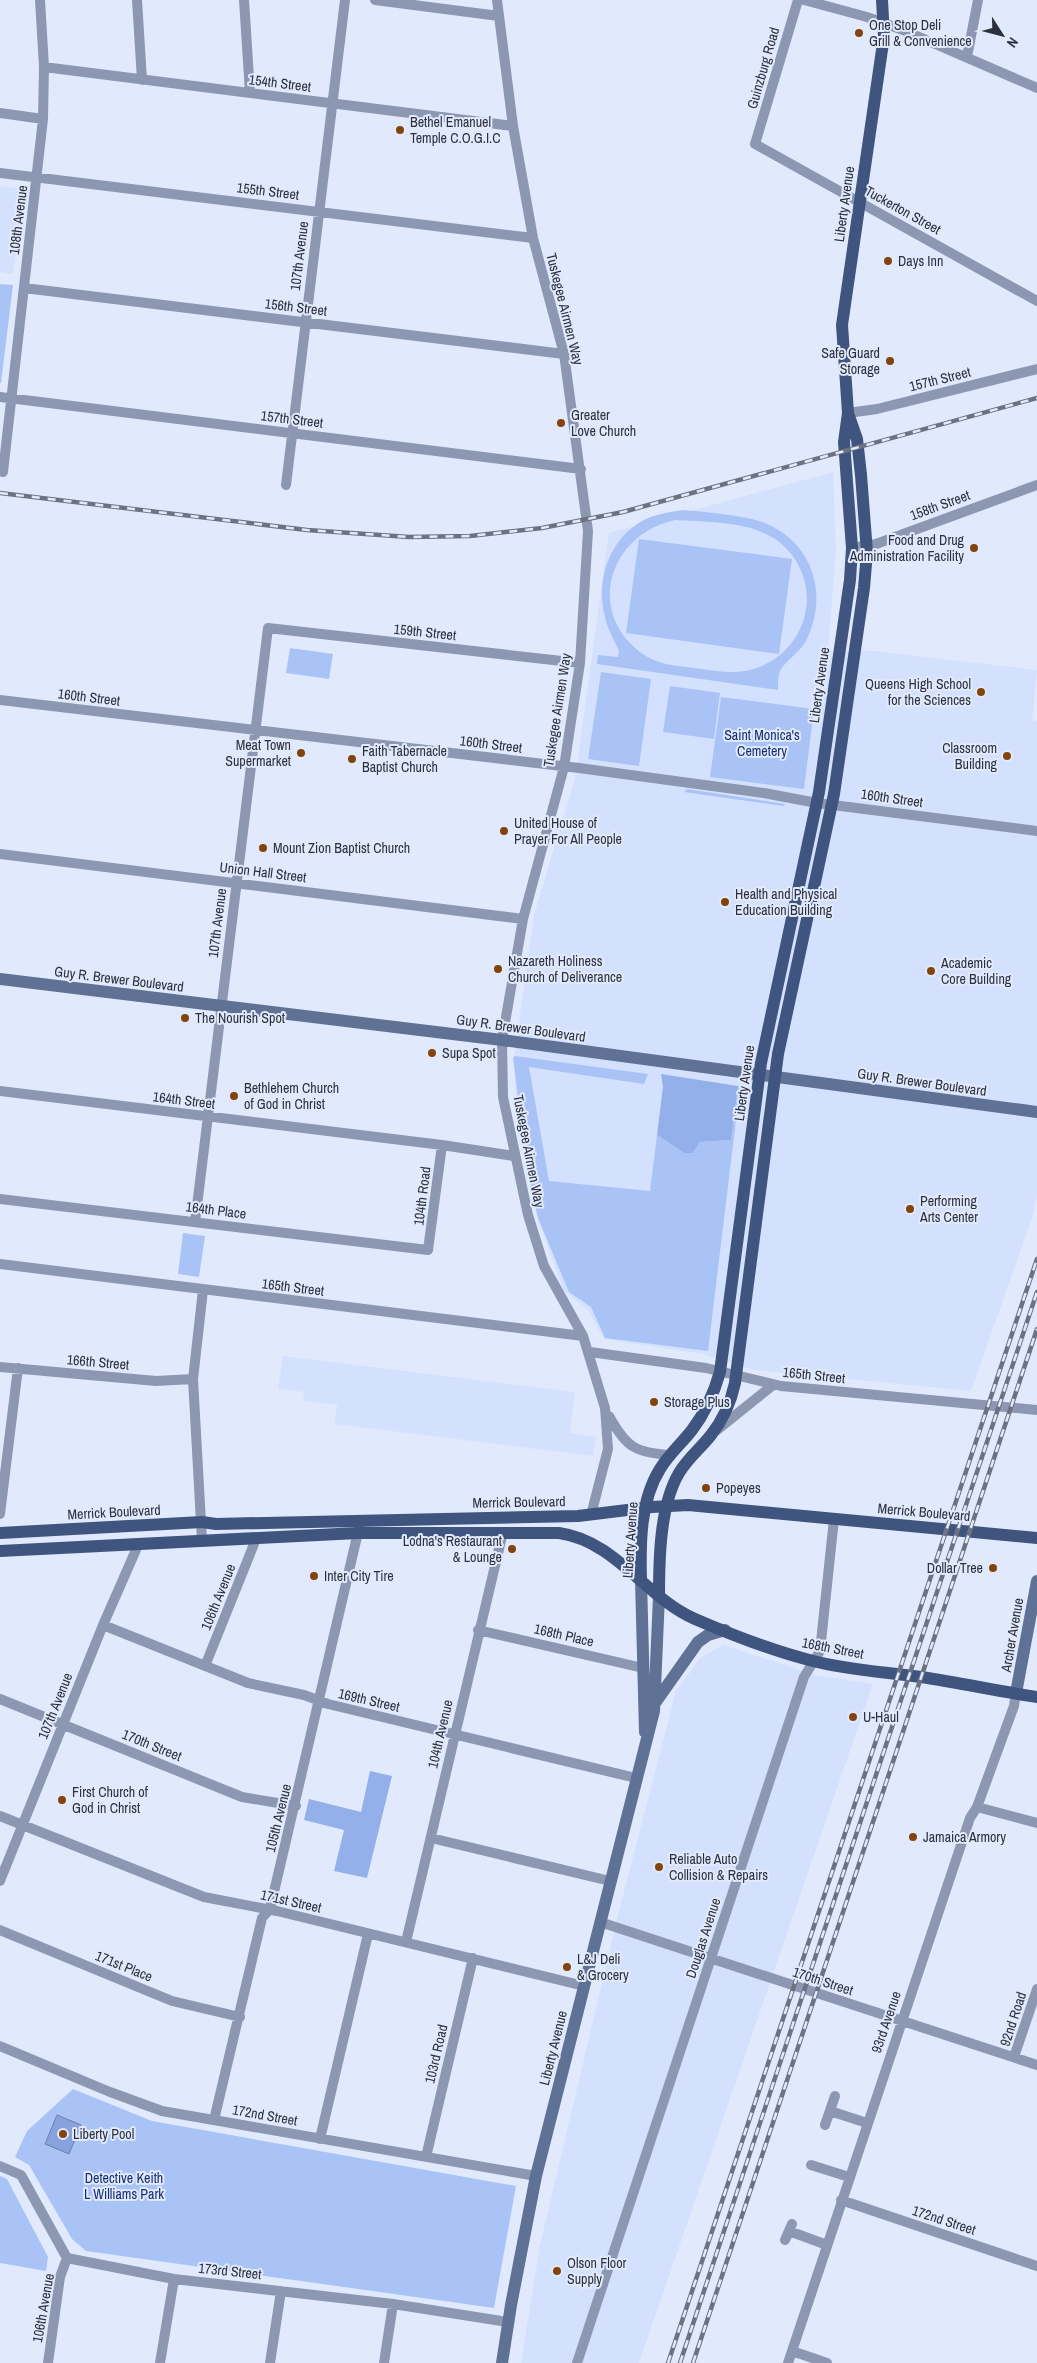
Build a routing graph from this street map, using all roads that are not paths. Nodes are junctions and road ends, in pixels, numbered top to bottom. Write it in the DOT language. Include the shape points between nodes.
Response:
graph roads {
  1 [pos="40,0"];
  2 [pos="137,0"];
  3 [pos="244,0"];
  4 [pos="344,0"];
  5 [pos="375,0"];
  6 [pos="497,0"];
  7 [pos="798,0"];
  8 [pos="804,0"];
  9 [pos="882,0"];
  10 [pos="978,0"];
  11 [pos="499,16"];
  12 [pos="883,23"];
  13 [pos="967,57"];
  14 [pos="44,68"];
  15 [pos="142,80"];
  16 [pos="1037,88"];
  17 [pos="250,93"];
  18 [pos="331,103"];
  19 [pos="0,113"];
  20 [pos="43,119"];
  21 [pos="514,126"];
  22 [pos="755,144"];
  23 [pos="0,172"];
  24 [pos="37,177"];
  25 [pos="860,201"];
  26 [pos="318,211"];
  27 [pos="533,238"];
  28 [pos="24,288"];
  29 [pos="1037,302"];
  30 [pos="304,322"];
  31 [pos="564,354"];
  32 [pos="1037,369"];
  33 [pos="5,398"];
  34 [pos="848,413"];
  35 [pos="291,432"];
  36 [pos="581,469"];
  37 [pos="3,472"];
  38 [pos="286,485"];
  39 [pos="1037,485"];
  40 [pos="867,546"];
  41 [pos="852,548"];
  42 [pos="268,628"];
  43 [pos="580,663"];
  44 [pos="0,700"];
  45 [pos="255,731"];
  46 [pos="564,767"];
  47 [pos="817,803"];
  48 [pos="832,804"];
  49 [pos="1037,831"];
  50 [pos="0,854"];
  51 [pos="236,882"];
  52 [pos="523,919"];
  53 [pos="0,979"];
  54 [pos="222,1006"];
  55 [pos="502,1040"];
  56 [pos="760,1075"];
  57 [pos="775,1077"];
  58 [pos="0,1092"];
  59 [pos="1037,1112"];
  60 [pos="208,1116"];
  61 [pos="442,1145"];
  62 [pos="514,1156"];
  63 [pos="0,1199"];
  64 [pos="195,1222"];
  65 [pos="428,1250"];
  66 [pos="0,1264"];
  67 [pos="203,1290"];
  68 [pos="583,1336"];
  69 [pos="590,1352"];
  70 [pos="0,1367"];
  71 [pos="18,1368"];
  72 [pos="720,1372"];
  73 [pos="736,1376"];
  74 [pos="193,1379"];
  75 [pos="773,1385"];
  76 [pos="605,1408"];
  77 [pos="1037,1410"];
  78 [pos="711,1435"];
  79 [pos="671,1455"];
  80 [pos="667,1506"];
  81 [pos="645,1508"];
  82 [pos="0,1514"];
  83 [pos="591,1515"];
  84 [pos="361,1519"];
  85 [pos="834,1519"];
  86 [pos="202,1522"];
  87 [pos="503,1532"];
  88 [pos="0,1533"];
  89 [pos="358,1534"];
  90 [pos="1037,1538"];
  91 [pos="256,1539"];
  92 [pos="202,1540"];
  93 [pos="139,1543"];
  94 [pos="0,1551"];
  95 [pos="641,1580"];
  96 [pos="1037,1582"];
  97 [pos="659,1596"];
  98 [pos="103,1625"];
  99 [pos="478,1630"];
  100 [pos="725,1630"];
  101 [pos="813,1661"];
  102 [pos="205,1666"];
  103 [pos="643,1668"];
  104 [pos="1016,1693"];
  105 [pos="1037,1696"];
  106 [pos="0,1699"];
  107 [pos="320,1700"];
  108 [pos="655,1703"];
  109 [pos="62,1724"];
  110 [pos="454,1734"];
  111 [pos="645,1742"];
  112 [pos="636,1778"];
  113 [pos="296,1806"];
  114 [pos="977,1807"];
  115 [pos="0,1816"];
  116 [pos="1037,1823"];
  117 [pos="22,1826"];
  118 [pos="431,1838"];
  119 [pos="0,1881"];
  120 [pos="610,1881"];
  121 [pos="270,1910"];
  122 [pos="600,1922"];
  123 [pos="0,1930"];
  124 [pos="368,1934"];
  125 [pos="406,1942"];
  126 [pos="472,1958"];
  127 [pos="711,1959"];
  128 [pos="584,1986"];
  129 [pos="1037,1989"];
  130 [pos="240,2017"];
  131 [pos="901,2021"];
  132 [pos="0,2046"];
  133 [pos="1014,2058"];
  134 [pos="1037,2065"];
  135 [pos="836,2096"];
  136 [pos="830,2111"];
  137 [pos="214,2120"];
  138 [pos="867,2123"];
  139 [pos="825,2125"];
  140 [pos="320,2138"];
  141 [pos="426,2157"];
  142 [pos="811,2165"];
  143 [pos="0,2166"];
  144 [pos="536,2176"];
  145 [pos="849,2177"];
  146 [pos="841,2200"];
  147 [pos="789,2232"];
  148 [pos="827,2245"];
  149 [pos="67,2258"];
  150 [pos="1037,2266"];
  151 [pos="174,2279"];
  152 [pos="281,2291"];
  153 [pos="393,2304"];
  154 [pos="508,2322"];
  155 [pos="792,2351"];
  156 [pos="48,2363"];
  157 [pos="160,2363"];
  158 [pos="270,2363"];
  159 [pos="384,2363"];
  160 [pos="502,2363"];
  161 [pos="576,2363"];
  162 [pos="788,2363"];
  163 [pos="827,2363"];
  1 -- 14 [label="street, 108th Avenue"];
  2 -- 15 [label="street"];
  3 -- 17 [label="street"];
  4 -- 18 [label="street, 107th Avenue"];
  5 -- 11 [label="street"];
  6 -- 11 [label="street, Tuskegee Airmen Way"];
  7 -- 22 [label="street, Guinzburg Road"];
  8 -- 12 [label="street"];
  9 -- 12 [label="main road, Liberty Avenue"];
  10 -- 13 [label="street"];
  11 -- 21 [label="street, Tuskegee Airmen Way"];
  12 -- 13 [label="street"];
  12 -- 25 [label="main road, Liberty Avenue" via="884,36"];
  13 -- 16 [label="street"];
  14 -- 15 [label="street, 154th Street"];
  14 -- 20 [label="street, 108th Avenue"];
  15 -- 17 [label="street, 154th Street"];
  17 -- 18 [label="street, 154th Street"];
  18 -- 21 [label="street, 154th Street"];
  18 -- 26 [label="street, 107th Avenue"];
  19 -- 20 [label="street"];
  20 -- 24 [label="street, 108th Avenue"];
  21 -- 27 [label="street, Tuskegee Airmen Way"];
  22 -- 25 [label="street, Tuckerton Street"];
  23 -- 24 [label="street, 155th Street"];
  24 -- 26 [label="street, 155th Street"];
  24 -- 28 [label="street, 108th Avenue"];
  25 -- 29 [label="street, Tuckerton Street"];
  25 -- 34 [label="main road, Liberty Avenue" via="842,325"];
  26 -- 27 [label="street, 155th Street"];
  26 -- 30 [label="street, 107th Avenue"];
  27 -- 31 [label="street, Tuskegee Airmen Way"];
  28 -- 30 [label="street, 156th Street"];
  28 -- 33 [label="street, 108th Avenue"];
  30 -- 31 [label="street, 156th Street"];
  30 -- 35 [label="street, 107th Avenue"];
  31 -- 36 [label="street, Tuskegee Airmen Way"];
  32 -- 34 [label="street, 157th Street" via="877,409"];
  33 -- 35 [label="street, 157th Street"];
  33 -- 37 [label="street, 108th Avenue"];
  34 -- 40 [label="main road, Liberty Avenue" via="857,439"];
  34 -- 41 [label="main road, Liberty Avenue" via="844,442"];
  35 -- 36 [label="street, 157th Street"];
  35 -- 38 [label="street, 107th Avenue"];
  36 -- 43 [label="street, Tuskegee Airmen Way" via="588,531"];
  39 -- 40 [label="street, 158th Street"];
  40 -- 41 [label="street, 158th Street"];
  40 -- 48 [label="main road, Liberty Avenue"];
  41 -- 47 [label="main road, Liberty Avenue"];
  42 -- 43 [label="street, 159th Street"];
  42 -- 45 [label="street, 107th Avenue"];
  43 -- 46 [label="street, Tuskegee Airmen Way"];
  44 -- 45 [label="street, 160th Street"];
  45 -- 46 [label="street, 160th Street"];
  45 -- 51 [label="street, 107th Avenue"];
  46 -- 47 [label="street, 160th Street"];
  46 -- 52 [label="street, Tuskegee Airmen Way"];
  47 -- 48 [label="street, 160th Street"];
  47 -- 56 [label="main road, Liberty Avenue"];
  48 -- 49 [label="street, 160th Street"];
  48 -- 57 [label="main road, Liberty Avenue" via="782,1031"];
  50 -- 51 [label="street, Union Hall Street"];
  51 -- 52 [label="street, Union Hall Street"];
  51 -- 54 [label="street, 107th Avenue"];
  52 -- 55 [label="street, Tuskegee Airmen Way"];
  53 -- 54 [label="main road, Guy R. Brewer Boulevard"];
  54 -- 55 [label="main road, Guy R. Brewer Boulevard"];
  54 -- 60 [label="street, 107th Avenue"];
  55 -- 56 [label="main road, Guy R. Brewer Boulevard"];
  55 -- 62 [label="street, Tuskegee Airmen Way" via="503,1098"];
  56 -- 57 [label="main road, Guy R. Brewer Boulevard"];
  56 -- 72 [label="main road, Liberty Avenue"];
  57 -- 59 [label="main road, Guy R. Brewer Boulevard"];
  57 -- 73 [label="main road, Liberty Avenue"];
  58 -- 60 [label="street, 164th Street"];
  60 -- 61 [label="street, 164th Street"];
  60 -- 64 [label="street, 107th Avenue"];
  61 -- 62 [label="street, 164th Street"];
  61 -- 65 [label="street, 104th Road"];
  62 -- 68 [label="street, Tuskegee Airmen Way" via="544,1266"];
  63 -- 64 [label="street, 164th Place"];
  64 -- 65 [label="street, 164th Place"];
  66 -- 67 [label="street, 165th Street"];
  67 -- 68 [label="street, 165th Street"];
  67 -- 74 [label="street"];
  68 -- 69 [label="street, Tuskegee Airmen Way"];
  69 -- 72 [label="street, 165th Street"];
  69 -- 76 [label="street, Tuskegee Airmen Way"];
  70 -- 71 [label="street, 166th Street"];
  71 -- 74 [label="street, 166th Street" via="156,1381"];
  71 -- 82 [label="street"];
  72 -- 73 [label="street, 165th Street"];
  72 -- 79 [label="main road, Liberty Avenue" via="700,1418"];
  73 -- 75 [label="street, 165th Street"];
  73 -- 78 [label="main road, Liberty Avenue" via="728,1406"];
  74 -- 86 [label="street"];
  75 -- 77 [label="street, 165th Street"];
  75 -- 78 [label="street, Liberty Avenue"];
  76 -- 79 [label="street, Tuskegee Airmen Way" via="620,1435 630,1445 647,1453"];
  76 -- 83 [label="street, Tuskegee Airmen Way" via="608,1449"];
  78 -- 80 [label="main road, Liberty Avenue" via="678,1474"];
  79 -- 81 [label="main road, Liberty Avenue" via="652,1485"];
  80 -- 81 [label="main road, Merrick Boulevard"];
  80 -- 85 [label="main road, Merrick Boulevard" via="688,1505"];
  80 -- 97 [label="main road, Liberty Avenue"];
  81 -- 83 [label="main road, Merrick Boulevard"];
  81 -- 95 [label="main road, Liberty Avenue"];
  83 -- 84 [label="main road, Merrick Boulevard"];
  84 -- 86 [label="main road, Merrick Boulevard"];
  84 -- 89 [label="street, 105th Avenue"];
  85 -- 90 [label="main road, Merrick Boulevard"];
  85 -- 101 [label="street, Douglas Avenue" via="820,1651"];
  86 -- 88 [label="main road, Merrick Boulevard"];
  86 -- 92 [label="street"];
  87 -- 89 [label="main road"];
  87 -- 95 [label="main road" via="553,1532 576,1537 606,1551"];
  87 -- 99 [label="street, 104th Avenue"];
  89 -- 91 [label="main road"];
  89 -- 107 [label="street, 105th Avenue"];
  91 -- 92 [label="main road"];
  91 -- 102 [label="street, 106th Avenue"];
  92 -- 93 [label="main road"];
  93 -- 94 [label="main road"];
  93 -- 98 [label="street, 107th Avenue"];
  95 -- 97 [label="main road, 168th Street"];
  95 -- 103 [label="main road, Liberty Avenue"];
  96 -- 104 [label="main road, Archer Avenue"];
  97 -- 100 [label="main road, 168th Street" via="688,1615"];
  97 -- 108 [label="main road, Liberty Avenue"];
  98 -- 102 [label="street, 169th Street"];
  98 -- 109 [label="street, 107th Avenue"];
  99 -- 103 [label="street, 168th Place"];
  99 -- 110 [label="street, 104th Avenue"];
  100 -- 101 [label="main road, 168th Street"];
  100 -- 108 [label="main road" via="704,1637 692,1648"];
  101 -- 104 [label="main road, 168th Street"];
  101 -- 127 [label="street, Douglas Avenue" via="806,1672"];
  102 -- 107 [label="street, 169th Street" via="248,1683"];
  103 -- 111 [label="main road, Liberty Avenue"];
  104 -- 105 [label="main road, 168th Street"];
  104 -- 114 [label="street, 93rd Avenue"];
  106 -- 109 [label="street, 170th Street"];
  107 -- 110 [label="street, 169th Street"];
  107 -- 113 [label="street, 105th Avenue"];
  108 -- 111 [label="main road, Liberty Avenue"];
  109 -- 113 [label="street, 170th Street" via="242,1797"];
  109 -- 117 [label="street, 107th Avenue"];
  110 -- 112 [label="street, 169th Street"];
  110 -- 118 [label="street, 104th Avenue"];
  111 -- 112 [label="main road, Liberty Avenue"];
  112 -- 120 [label="main road, Liberty Avenue"];
  113 -- 121 [label="street, 105th Avenue"];
  114 -- 116 [label="street"];
  114 -- 131 [label="street, 93rd Avenue" via="970,1818"];
  115 -- 117 [label="street, 171st Street"];
  117 -- 119 [label="street, 107th Avenue"];
  117 -- 121 [label="street, 171st Street" via="204,1897"];
  118 -- 120 [label="street"];
  118 -- 125 [label="street, 104th Avenue"];
  120 -- 122 [label="main road, Liberty Avenue"];
  121 -- 124 [label="street, 171st Street"];
  121 -- 130 [label="street, 105th Avenue" via="262,1918"];
  122 -- 127 [label="street, 170th Street"];
  122 -- 128 [label="main road, Liberty Avenue"];
  123 -- 130 [label="street, 171st Place" via="172,2001"];
  124 -- 125 [label="street, 171st Street"];
  124 -- 140 [label="street"];
  125 -- 126 [label="street, 171st Street"];
  126 -- 128 [label="street, 171st Street"];
  126 -- 141 [label="street, 103rd Road"];
  127 -- 131 [label="street, 170th Street"];
  127 -- 161 [label="street, Douglas Avenue"];
  128 -- 144 [label="main road, Liberty Avenue"];
  129 -- 133 [label="street, 92nd Road"];
  130 -- 137 [label="street, 105th Avenue"];
  131 -- 133 [label="street, 170th Street"];
  131 -- 138 [label="street, 93rd Avenue"];
  132 -- 137 [label="street, 172nd Street" via="162,2110"];
  133 -- 134 [label="street, 170th Street"];
  135 -- 136 [label="street"];
  136 -- 138 [label="street"];
  136 -- 139 [label="street"];
  137 -- 140 [label="street, 172nd Street"];
  138 -- 145 [label="street, 93rd Avenue"];
  140 -- 141 [label="street, 172nd Street"];
  141 -- 144 [label="street, 172nd Street"];
  142 -- 145 [label="street"];
  143 -- 149 [label="street" via="21,2175"];
  144 -- 154 [label="main road, Liberty Avenue"];
  145 -- 146 [label="street, 93rd Avenue"];
  146 -- 148 [label="street, 93rd Avenue"];
  146 -- 150 [label="street, 172nd Street"];
  147 -- 148 [label="street"];
  148 -- 155 [label="street, 93rd Avenue"];
  149 -- 151 [label="street, 173rd Street"];
  149 -- 156 [label="street, 106th Avenue" via="60,2277"];
  151 -- 152 [label="street, 173rd Street"];
  151 -- 157 [label="street"];
  152 -- 153 [label="street, 173rd Street"];
  152 -- 158 [label="street"];
  153 -- 154 [label="street, 173rd Street"];
  153 -- 159 [label="street"];
  154 -- 160 [label="main road, Liberty Avenue"];
  155 -- 162 [label="street, 93rd Avenue"];
  155 -- 163 [label="street"];
}
